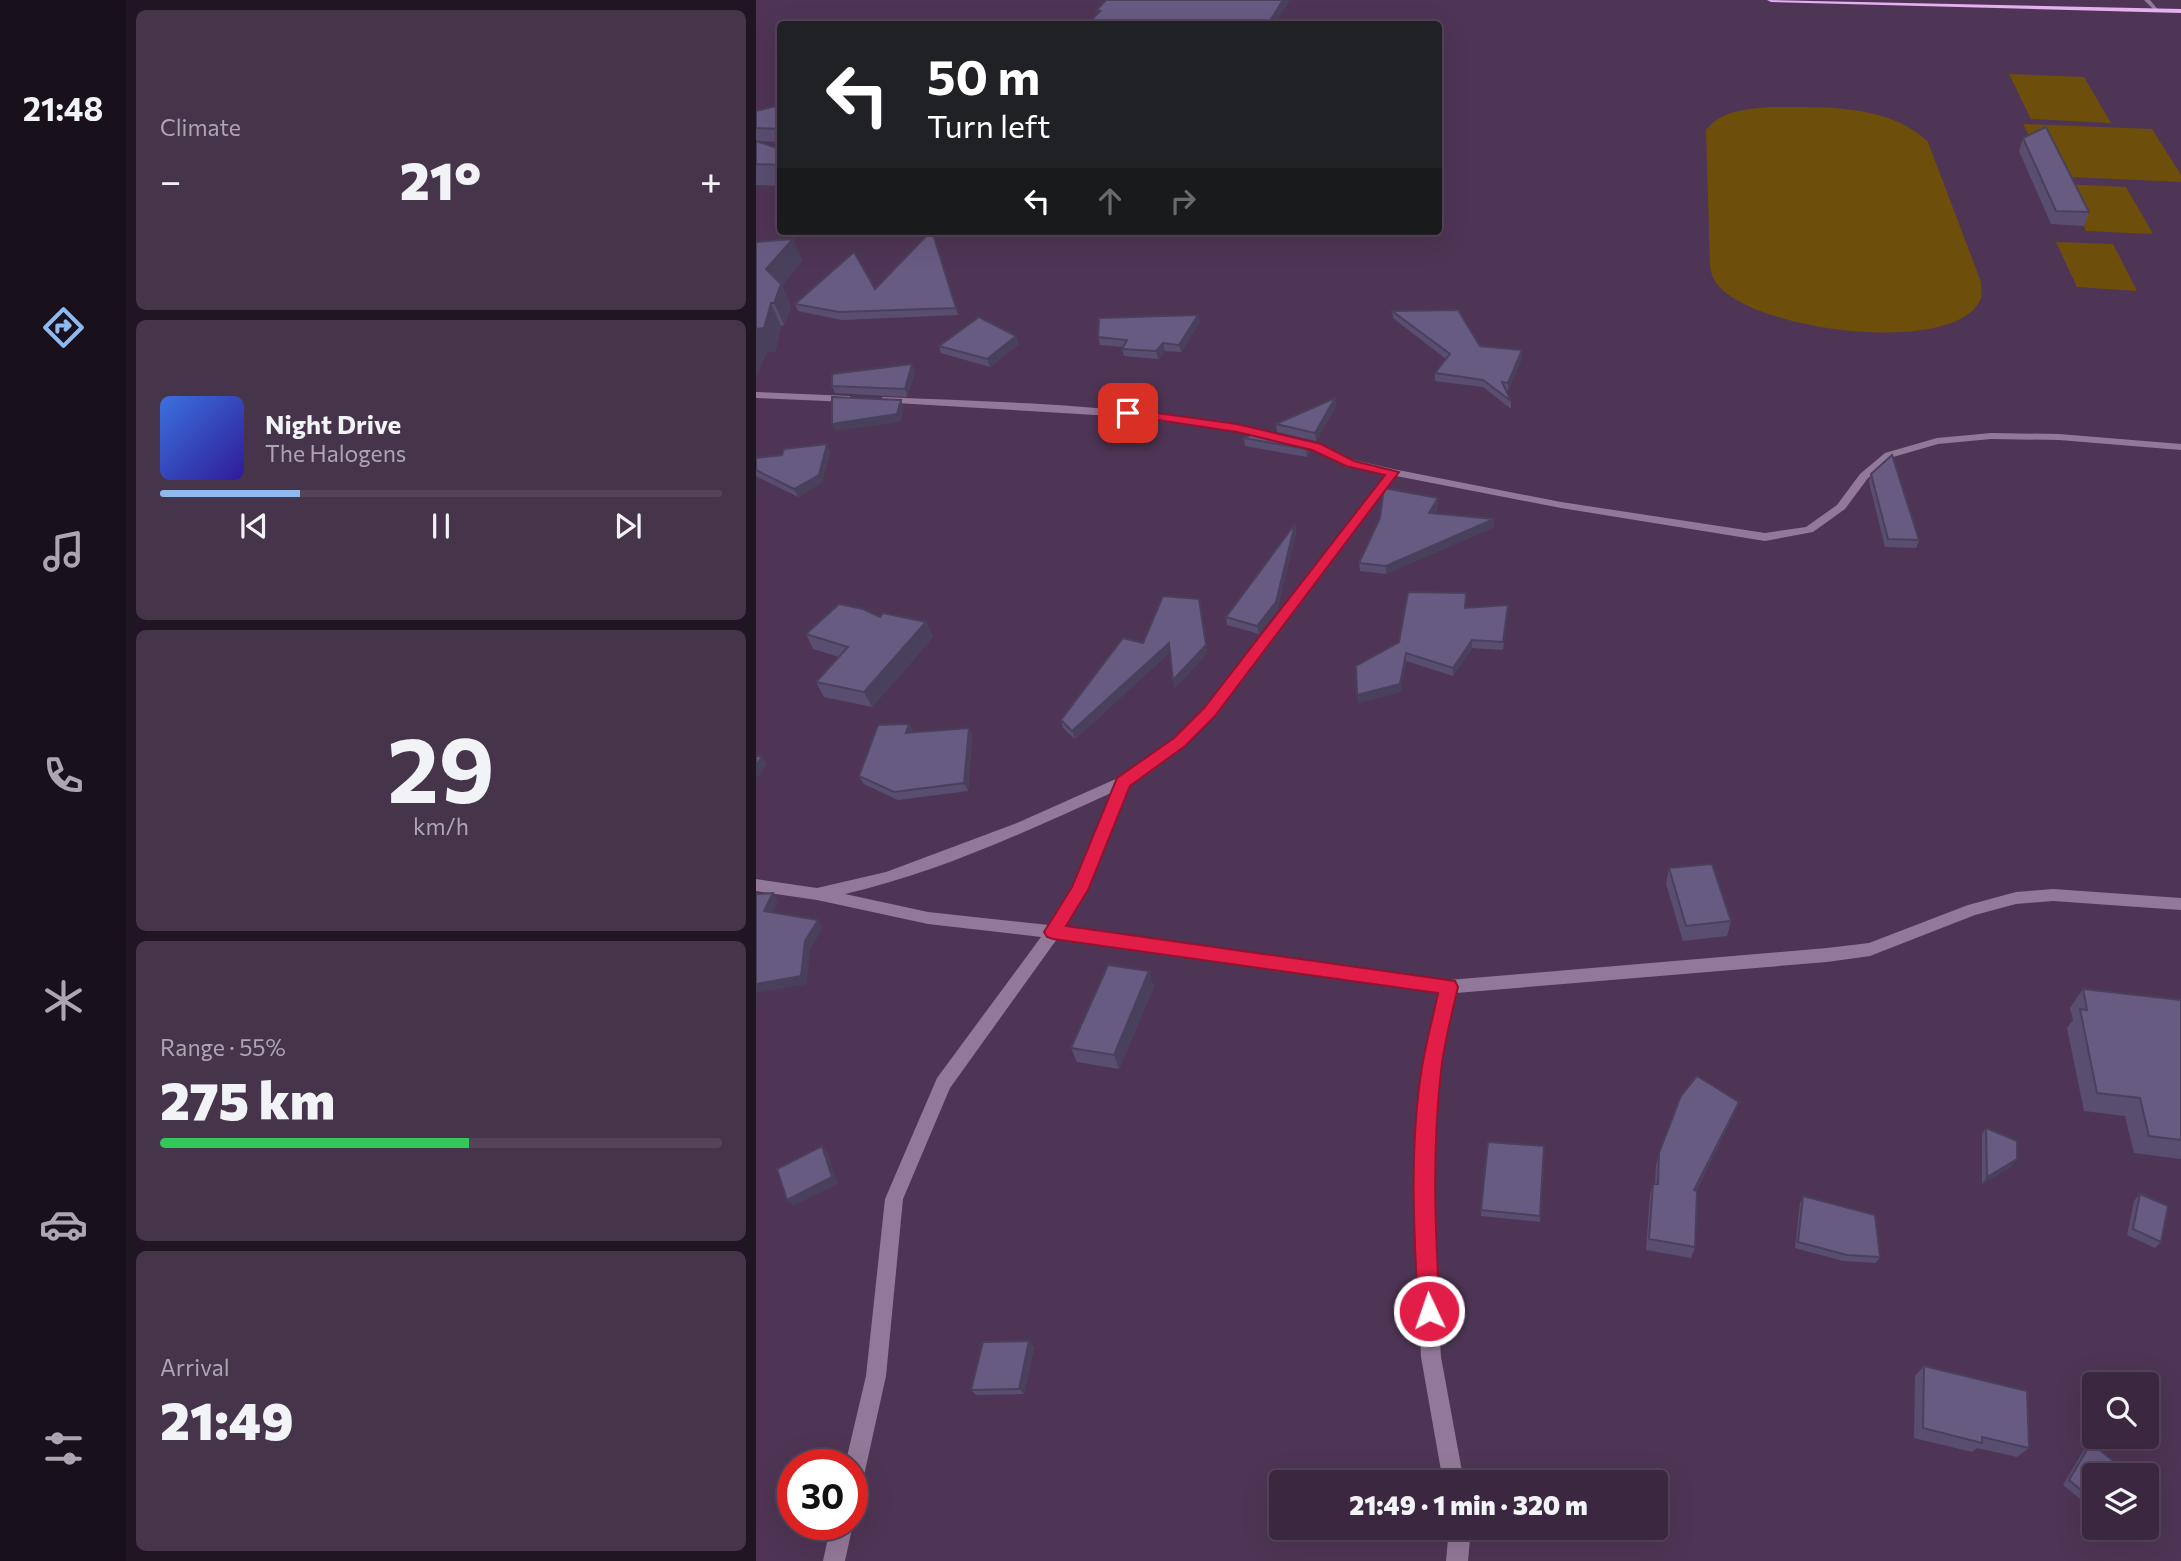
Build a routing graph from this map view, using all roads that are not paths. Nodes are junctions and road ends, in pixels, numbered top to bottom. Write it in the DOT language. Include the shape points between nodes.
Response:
graph roads {
  1 [pos="1771,0"];
  2 [pos="2147,0"];
  3 [pos="1825,1"];
  4 [pos="2158,11"];
  5 [pos="2181,11"];
  6 [pos="756,395"];
  7 [pos="856,399"];
  8 [pos="870,400"];
  9 [pos="2181,447"];
  10 [pos="1393,472"];
  11 [pos="1123,782"];
  12 [pos="756,885"];
  13 [pos="817,894"];
  14 [pos="2181,904"];
  15 [pos="1053,932"];
  16 [pos="1449,987"];
  17 [pos="859,1449"];
  18 [pos="1452,1470"];
  19 [pos="839,1540"];
  20 [pos="1459,1540"];
  21 [pos="834,1561"];
  22 [pos="1457,1561"];
  1 -- 3 [label="main road"];
  2 -- 4 [label="street"];
  3 -- 4 [label="main road"];
  4 -- 5 [label="main road"];
  6 -- 7 [label="street"];
  8 -- 10 [label="street" via="1128,413 1237,428"];
  9 -- 10 [label="street" via="2059,437 1937,441 1889,455 1864,476 1841,507 1810,530 1765,537 1561,505"];
  10 -- 11 [label="street" via="1209,712 1180,742"];
  11 -- 13 [label="street" via="888,878"];
  11 -- 15 [label="street" via="1079,890"];
  12 -- 13 [label="street"];
  13 -- 15 [label="street" via="928,918"];
  14 -- 16 [label="street" via="2053,895 2016,898 1973,908 1870,949"];
  15 -- 16 [label="street"];
  15 -- 17 [label="street" via="943,1083 894,1199 876,1376"];
  16 -- 18 [label="street" via="1431,1068 1425,1242 1431,1356"];
  19 -- 21 [label="street"];
  20 -- 22 [label="street"];
}
